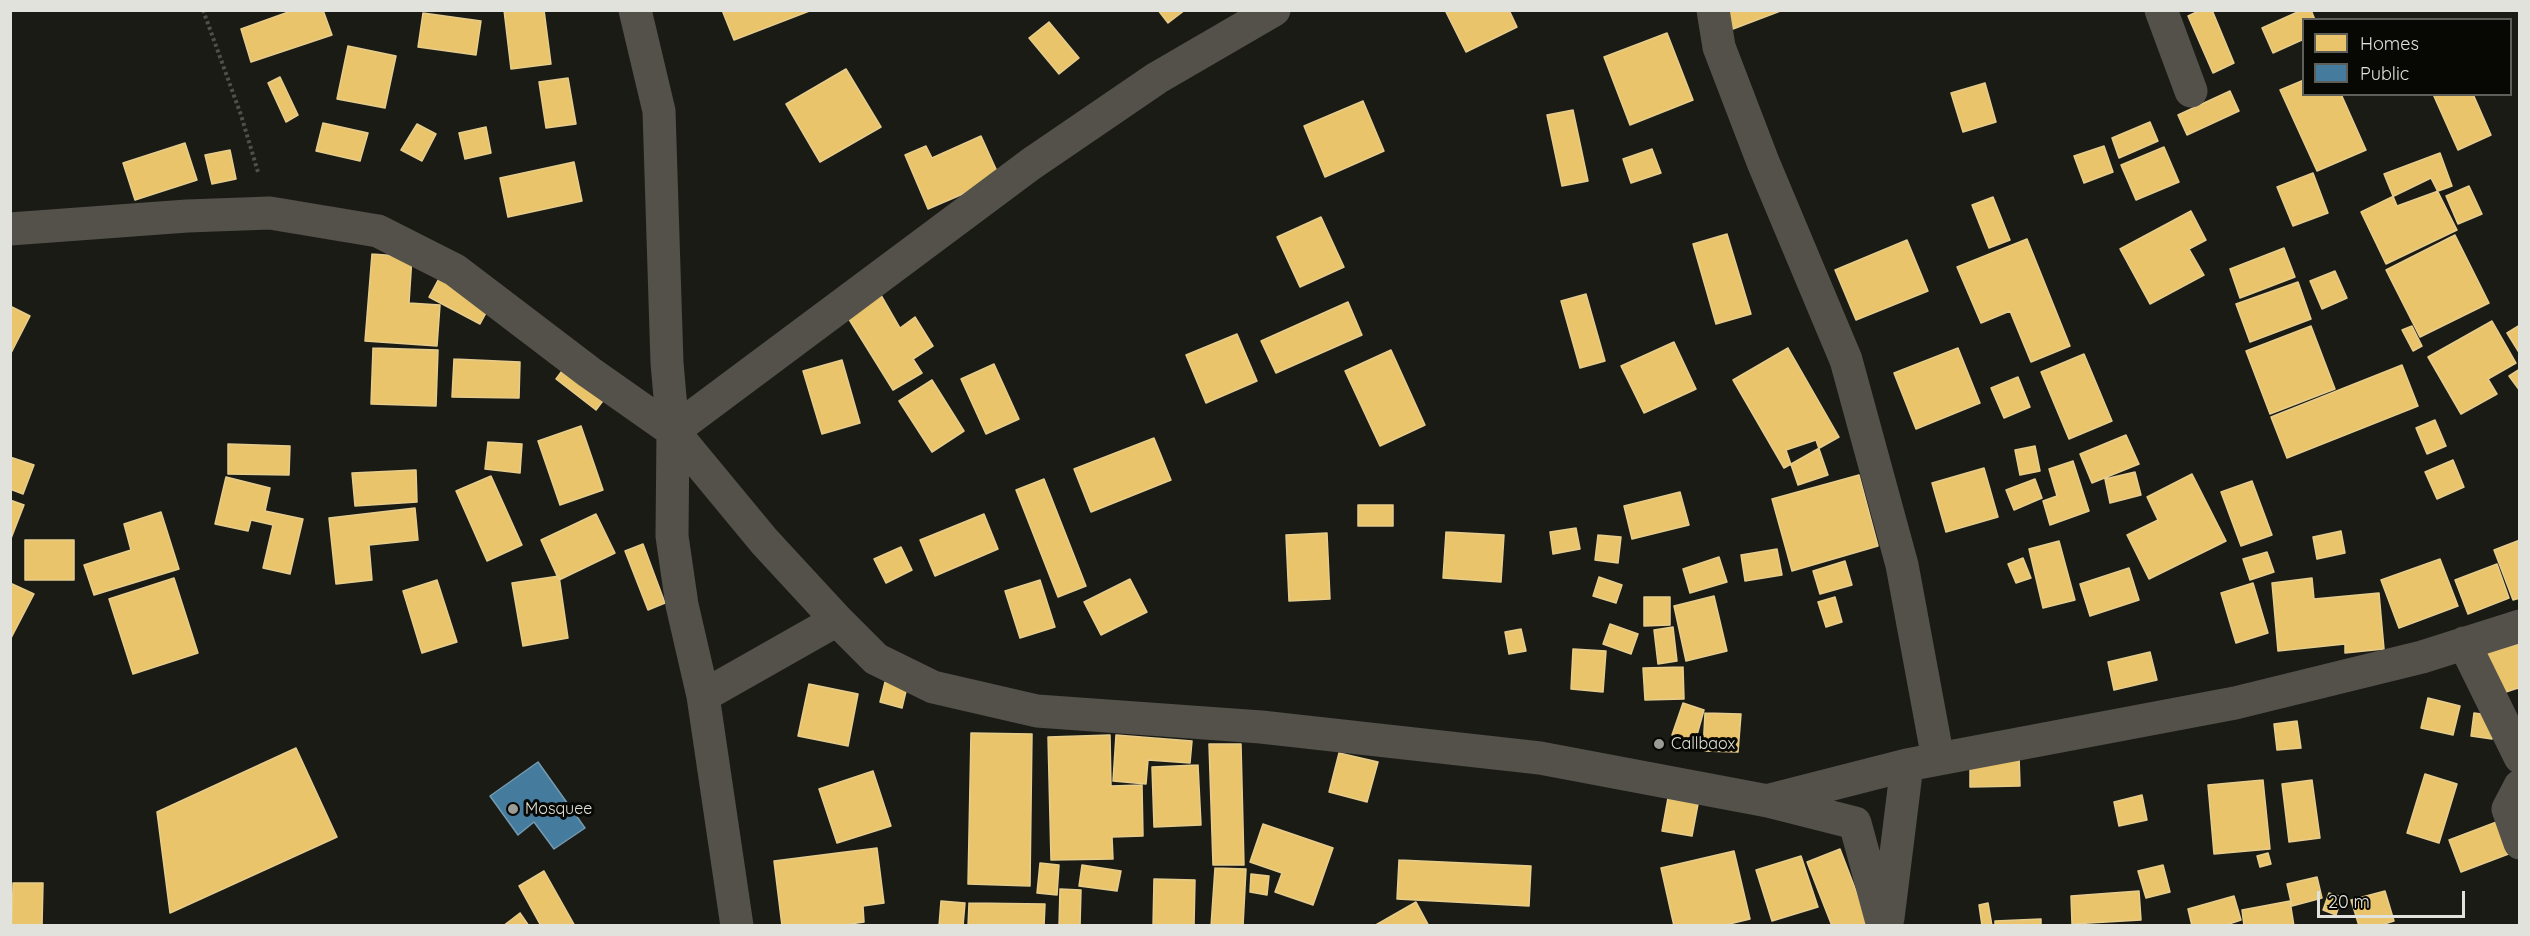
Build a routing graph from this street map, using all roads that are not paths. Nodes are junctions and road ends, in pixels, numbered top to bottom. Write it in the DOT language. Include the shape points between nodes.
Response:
graph roads {
  1 [pos="635,10"];
  2 [pos="1274,10"];
  3 [pos="1713,10"];
  4 [pos="2161,10"];
  5 [pos="2191,91"];
  6 [pos="10,229"];
  7 [pos="674,431"];
  8 [pos="837,620"];
  9 [pos="2520,626"];
  10 [pos="2464,643"];
  11 [pos="704,696"];
  12 [pos="2520,758"];
  13 [pos="1923,762"];
  14 [pos="2520,786"];
  15 [pos="1768,801"];
  16 [pos="2520,843"];
  17 [pos="737,926"];
  18 [pos="1885,926"];
  1 -- 7 [label="street" via="659,111 667,363"];
  2 -- 7 [label="street" via="1157,78 1031,164"];
  3 -- 13 [label="street" via="1719,47 1846,360 1902,565"];
  4 -- 5 [label="street"];
  6 -- 7 [label="street" via="270,213 378,231 455,270"];
  7 -- 8 [label="street" via="764,541"];
  7 -- 11 [label="street" via="672,536 682,605"];
  8 -- 11 [label="street"];
  8 -- 15 [label="street" via="876,659 933,687 1037,711 1261,727 1540,758"];
  9 -- 10 [label="street"];
  10 -- 12 [label="street"];
  10 -- 13 [label="street" via="2235,703"];
  11 -- 17 [label="street"];
  13 -- 15 [label="street"];
  13 -- 18 [label="street"];
  14 -- 16 [label="street" via="2508,808"];
  15 -- 18 [label="street" via="1856,824"];
}
